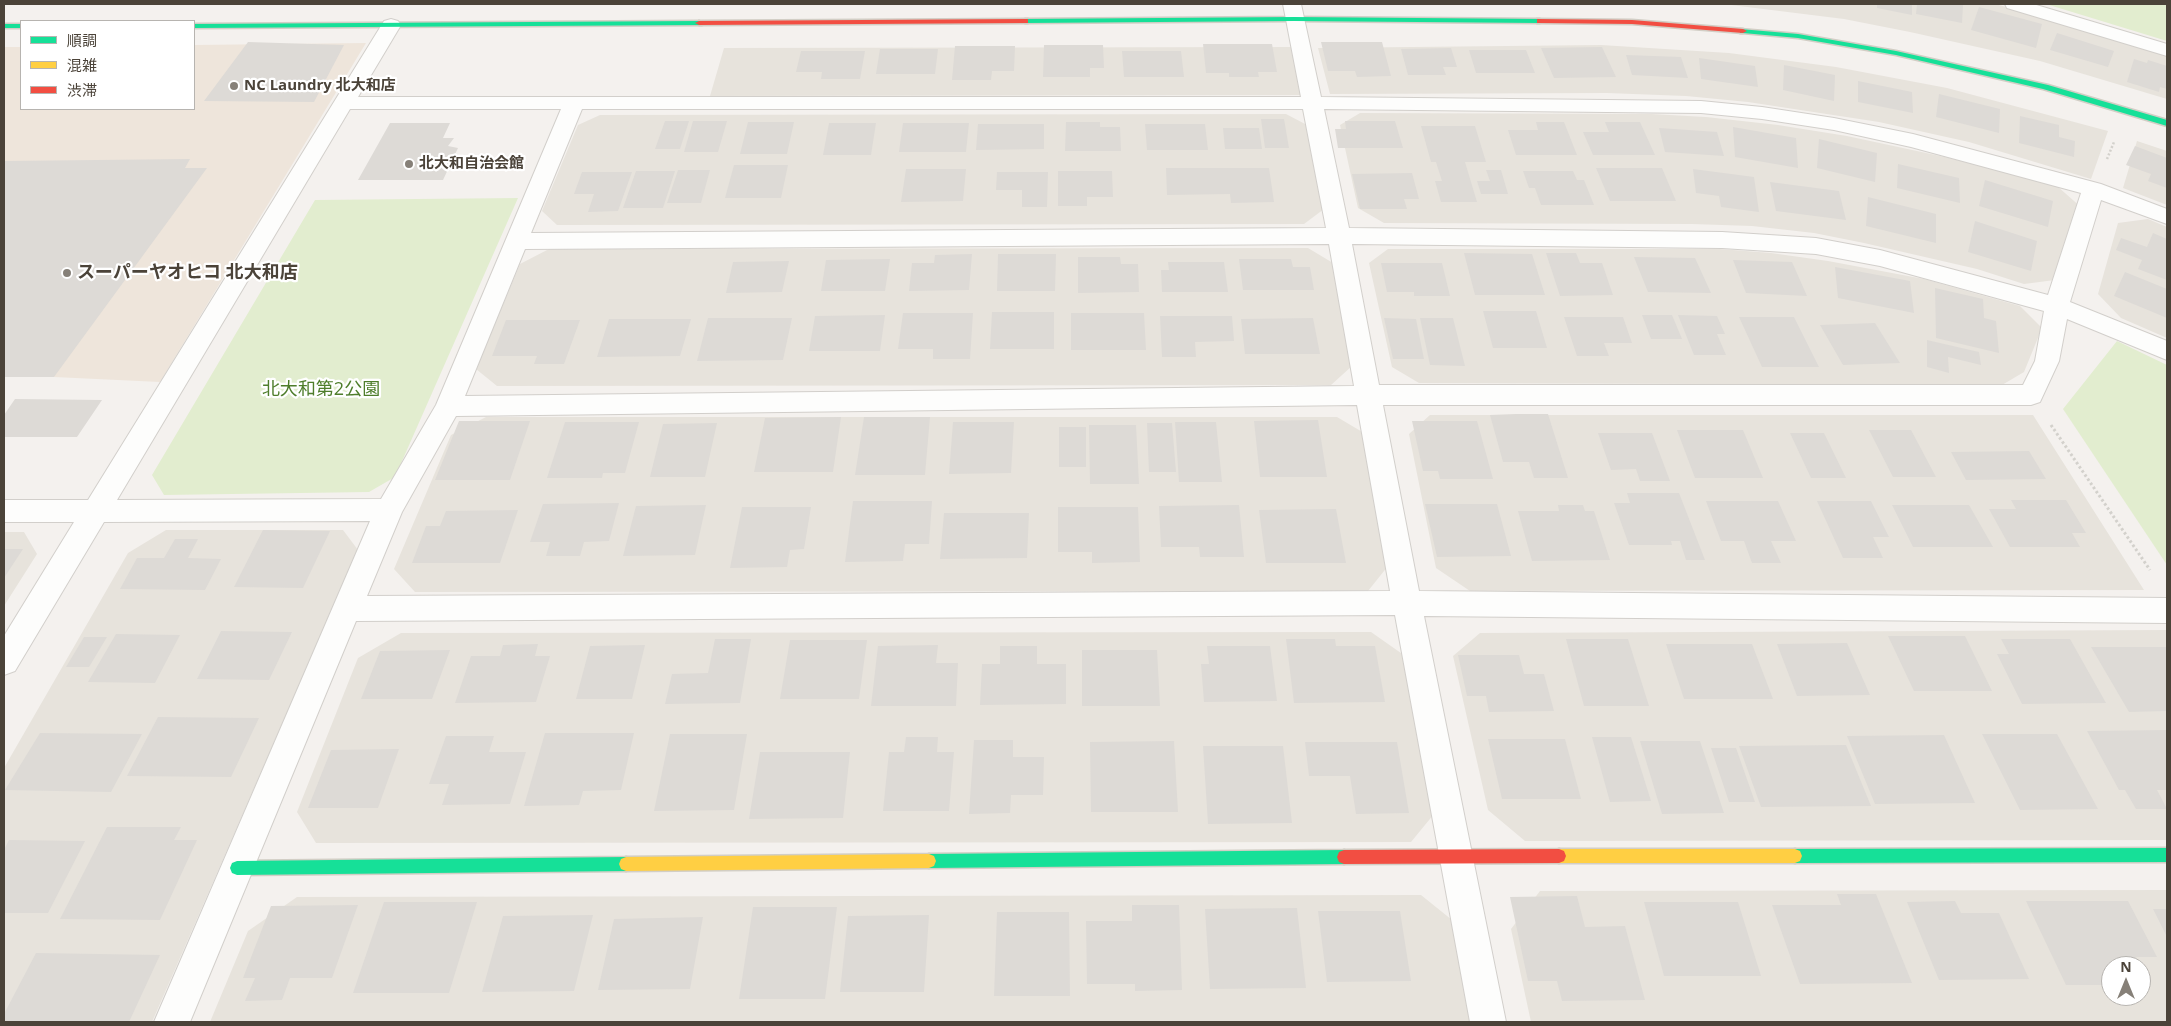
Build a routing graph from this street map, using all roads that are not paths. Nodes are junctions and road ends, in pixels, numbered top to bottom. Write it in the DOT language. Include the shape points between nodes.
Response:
graph roads {
  1 [pos="2014,4"];
  2 [pos="1293,11"];
  3 [pos="391,25"];
  4 [pos="4,26"];
  5 [pos="20,26"];
  6 [pos="195,26"];
  7 [pos="2167,50"];
  8 [pos="344,103"];
  9 [pos="1311,103"];
  10 [pos="574,104"];
  11 [pos="2167,123"];
  12 [pos="2093,189"];
  13 [pos="2167,217"];
  14 [pos="1339,236"];
  15 [pos="517,241"];
  16 [pos="2057,306"];
  17 [pos="2167,351"];
  18 [pos="1369,395"];
  19 [pos="448,406"];
  20 [pos="96,510"];
  21 [pos="389,510"];
  22 [pos="4,511"];
  23 [pos="1407,603"];
  24 [pos="347,609"];
  25 [pos="2167,612"];
  26 [pos="4,662"];
  27 [pos="2167,855"];
  28 [pos="1457,856"];
  29 [pos="237,868"];
  30 [pos="172,1022"];
  31 [pos="1488,1022"];
  1 -- 7 [label="street"];
  2 -- 3 [label="street"];
  2 -- 9 [label="street"];
  2 -- 11 [label="street" via="1632,22 1798,36 1939,62 2045,87"];
  3 -- 6 [label="street"];
  3 -- 8 [label="street"];
  4 -- 5 [label="street"];
  8 -- 10 [label="street"];
  8 -- 20 [label="street"];
  9 -- 10 [label="street"];
  9 -- 12 [label="street" via="1634,104 1762,113 1913,140"];
  9 -- 14 [label="street"];
  10 -- 15 [label="street"];
  12 -- 13 [label="street"];
  12 -- 16 [label="street"];
  14 -- 15 [label="street"];
  14 -- 16 [label="street" via="1722,240 1816,246 1880,258"];
  14 -- 18 [label="street"];
  15 -- 19 [label="street"];
  16 -- 17 [label="street"];
  16 -- 18 [label="street" via="2047,361 2031,395"];
  18 -- 19 [label="street"];
  18 -- 23 [label="street"];
  19 -- 21 [label="street"];
  20 -- 21 [label="street"];
  20 -- 22 [label="street"];
  20 -- 26 [label="street"];
  21 -- 24 [label="street"];
  23 -- 24 [label="street"];
  23 -- 25 [label="street"];
  23 -- 28 [label="street"];
  24 -- 29 [label="street"];
  27 -- 28 [label="street"];
  28 -- 29 [label="street"];
  28 -- 31 [label="street"];
  29 -- 30 [label="street"];
}
